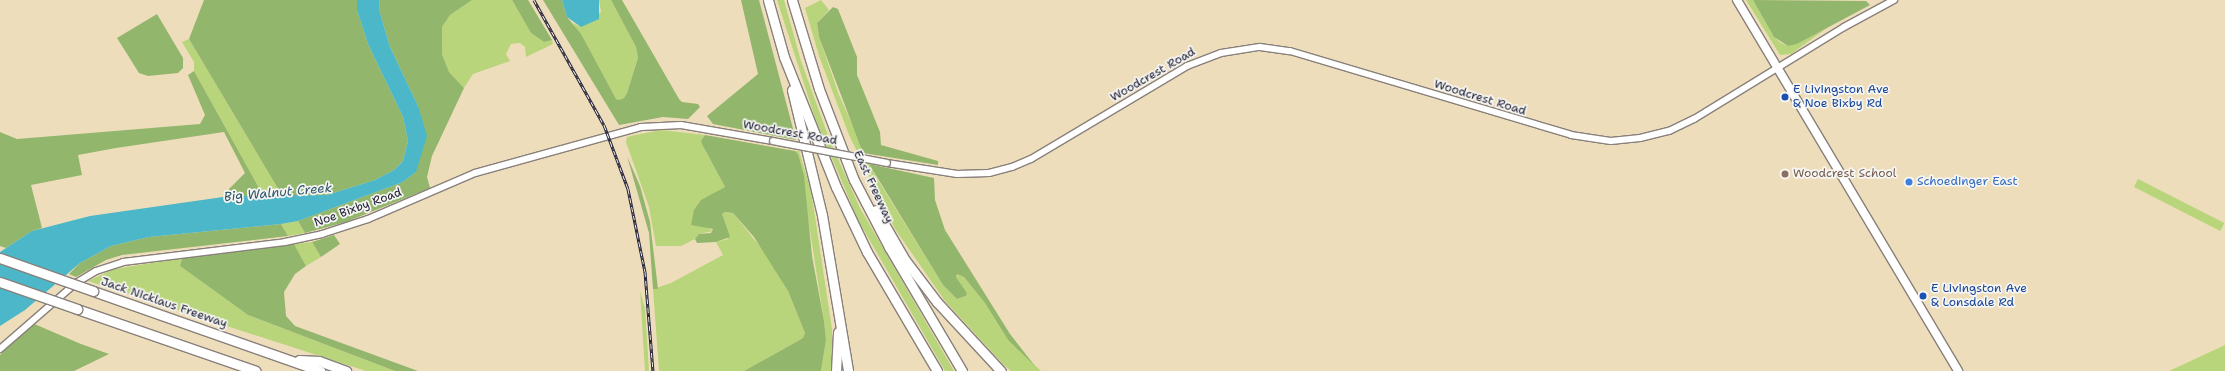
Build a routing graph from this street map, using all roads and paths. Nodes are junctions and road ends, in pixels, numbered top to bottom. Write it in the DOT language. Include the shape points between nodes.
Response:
graph roads {
  1 [pos="768,0"];
  2 [pos="792,0"];
  3 [pos="1737,0"];
  4 [pos="1894,0"];
  5 [pos="784,57"];
  6 [pos="1778,69"];
  7 [pos="831,120"];
  8 [pos="695,127"];
  9 [pos="0,258"];
  10 [pos="0,282"];
  11 [pos="840,320"];
  12 [pos="0,348"];
  13 [pos="286,359"];
  14 [pos="256,371"];
  15 [pos="320,371"];
  16 [pos="346,371"];
  17 [pos="836,371"];
  18 [pos="848,371"];
  19 [pos="937,371"];
  20 [pos="962,371"];
  21 [pos="1001,371"];
  22 [pos="1958,371"];
  1 -- 5 [label="highway"];
  2 -- 7 [label="highway, East Freeway" via="809,59"];
  3 -- 6 [label="main road"];
  4 -- 6 [label="street" via="1844,27"];
  5 -- 11 [label="highway" via="822,215"];
  5 -- 19 [label="highway" via="851,220"];
  6 -- 8 [label="street, Woodcrest Road, bridge" via="1675,128 1640,138 1611,141 1552,130 1290,50 1245,48 1208,57 1187,66 1032,159 989,173 956,174"];
  6 -- 22 [label="main road"];
  7 -- 20 [label="highway, East Freeway" via="871,214"];
  7 -- 21 [label="highway" via="858,177 905,260 954,324"];
  8 -- 12 [label="street, Noe Bixby Road" via="651,125 520,159 475,173 368,219 322,234 285,242 156,256 116,264 92,273 70,288"];
  9 -- 13 [label="highway, Jack Nicklaus Freeway, bridge"];
  10 -- 14 [label="highway, bridge"];
  11 -- 17 [label="highway"];
  11 -- 18 [label="highway"];
  13 -- 15 [label="highway, Jack Nicklaus Freeway"];
  13 -- 16 [label="highway" via="319,362"];
}
